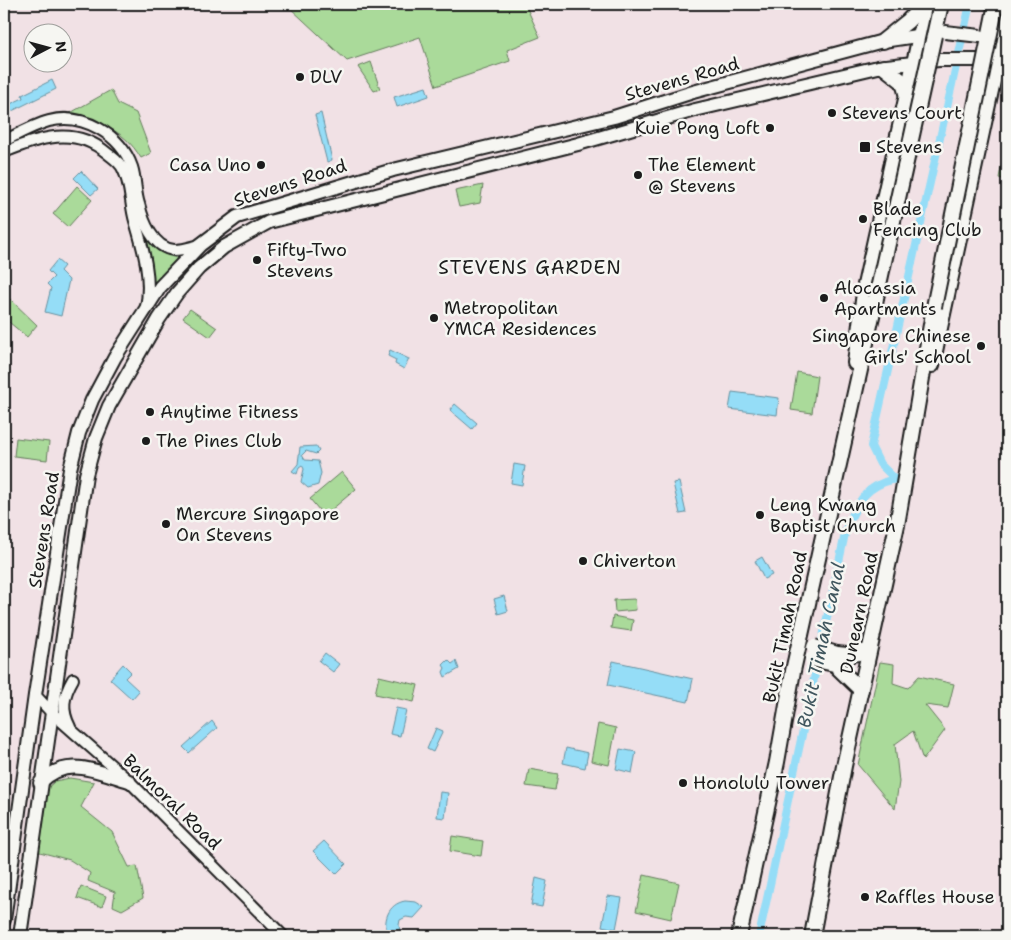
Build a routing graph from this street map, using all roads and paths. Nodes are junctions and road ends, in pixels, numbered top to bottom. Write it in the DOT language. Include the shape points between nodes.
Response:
graph roads {
  1 [pos="924,4"];
  2 [pos="927,4"];
  3 [pos="941,4"];
  4 [pos="996,4"];
  5 [pos="1007,16"];
  6 [pos="920,36"];
  7 [pos="883,41"];
  8 [pos="1005,42"];
  9 [pos="1003,60"];
  10 [pos="914,62"];
  11 [pos="884,67"];
  12 [pos="1007,71"];
  13 [pos="992,85"];
  14 [pos="906,94"];
  15 [pos="558,131"];
  16 [pos="4,140"];
  17 [pos="578,144"];
  18 [pos="4,152"];
  19 [pos="200,245"];
  20 [pos="145,310"];
  21 [pos="856,393"];
  22 [pos="915,429"];
  23 [pos="68,595"];
  24 [pos="49,613"];
  25 [pos="804,622"];
  26 [pos="870,651"];
  27 [pos="813,653"];
  28 [pos="835,659"];
  29 [pos="58,664"];
  30 [pos="793,671"];
  31 [pos="73,680"];
  32 [pos="861,690"];
  33 [pos="35,695"];
  34 [pos="51,712"];
  35 [pos="72,730"];
  36 [pos="129,781"];
  37 [pos="40,783"];
  38 [pos="28,873"];
  39 [pos="8,885"];
  40 [pos="4,920"];
  41 [pos="20,936"];
  42 [pos="283,936"];
  43 [pos="739,936"];
  44 [pos="812,936"];
  1 -- 7 [label="highway"];
  2 -- 6 [label="highway"];
  3 -- 21 [label="highway, Bukit Timah Road, bridge"];
  4 -- 22 [label="highway, Dunearn Road, bridge" via="934,307"];
  5 -- 8 [label="highway"];
  6 -- 7 [label="main road, Stevens Road"];
  6 -- 8 [label="main road, Stevens Road, bridge" via="945,32"];
  6 -- 10 [label="highway"];
  7 -- 15 [label="main road, Stevens Road"];
  8 -- 9 [label="highway"];
  9 -- 10 [label="main road, Stevens Road"];
  9 -- 13 [label="highway"];
  10 -- 11 [label="main road, Stevens Road"];
  10 -- 14 [label="highway"];
  11 -- 14 [label="highway" via="902,82"];
  11 -- 17 [label="main road, Stevens Road" via="695,110"];
  12 -- 13 [label="highway"];
  13 -- 22 [label="highway" via="940,336"];
  14 -- 21 [label="highway" via="865,285 853,379"];
  15 -- 17 [label="main road" via="564,143"];
  15 -- 19 [label="main road, Stevens Road" via="393,170 278,203 237,217"];
  16 -- 19 [label="street" via="50,121 64,119 87,123 106,132 123,148 132,166 138,204 147,230 172,250"];
  17 -- 23 [label="main road, Stevens Road" via="269,222 224,247 199,268 159,319 109,406 96,438 86,474"];
  18 -- 20 [label="street" via="38,139 62,135 94,144 118,162 127,180 148,274"];
  19 -- 20 [label="main road, Stevens Road" via="160,287"];
  20 -- 24 [label="main road, Stevens Road" via="115,357 79,433 70,469"];
  21 -- 25 [label="highway, Bukit Timah Road"];
  22 -- 26 [label="highway, Dunearn Road"];
  23 -- 24 [label="main road"];
  23 -- 29 [label="main road, Stevens Road"];
  24 -- 33 [label="main road, Stevens Road"];
  25 -- 27 [label="highway"];
  25 -- 30 [label="highway, Bukit Timah Road"];
  26 -- 28 [label="highway"];
  26 -- 32 [label="highway, Dunearn Road"];
  27 -- 28 [label="highway, bridge"];
  27 -- 30 [label="highway"];
  28 -- 32 [label="highway"];
  29 -- 33 [label="main road"];
  29 -- 34 [label="main road, Stevens Road"];
  30 -- 43 [label="highway, Bukit Timah Road"];
  31 -- 35 [label="street" via="65,696 64,710"];
  32 -- 44 [label="highway, Dunearn Road"];
  33 -- 34 [label="street, Balmoral Road"];
  33 -- 39 [label="main road, Stevens Road"];
  34 -- 35 [label="street, Balmoral Road"];
  34 -- 37 [label="main road, Stevens Road"];
  35 -- 36 [label="street, Balmoral Road"];
  36 -- 37 [label="main road" via="89,769 68,767 57,769"];
  36 -- 42 [label="street, Balmoral Road"];
  37 -- 38 [label="main road, Stevens Road"];
  38 -- 39 [label="main road" via="20,885"];
  38 -- 41 [label="main road, Stevens Road"];
  39 -- 40 [label="main road, Stevens Road"];
}
